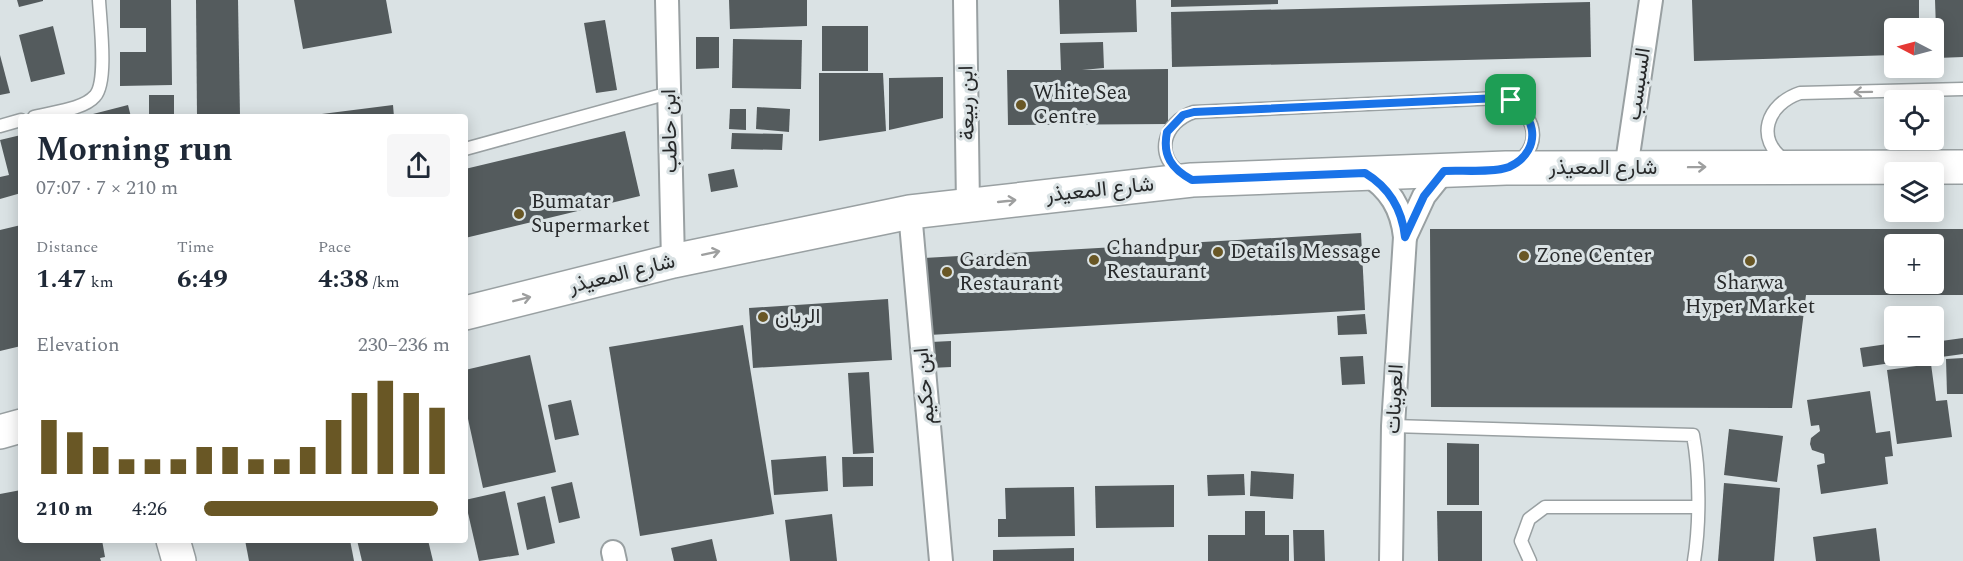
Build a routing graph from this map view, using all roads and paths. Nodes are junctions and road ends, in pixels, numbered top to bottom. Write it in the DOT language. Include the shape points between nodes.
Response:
graph roads {
  1 [pos="99,0"];
  2 [pos="667,0"];
  3 [pos="965,0"];
  4 [pos="1651,0"];
  5 [pos="1963,89"];
  6 [pos="669,93"];
  7 [pos="45,114"];
  8 [pos="18,121"];
  9 [pos="0,126"];
  10 [pos="468,148"];
  11 [pos="1793,166"];
  12 [pos="1963,167"];
  13 [pos="1506,168"];
  14 [pos="1626,169"];
  15 [pos="1444,171"];
  16 [pos="1365,173"];
  17 [pos="1192,180"];
  18 [pos="968,205"];
  19 [pos="910,212"];
  20 [pos="1405,237"];
  21 [pos="673,261"];
  22 [pos="468,312"];
  23 [pos="1393,426"];
  24 [pos="18,427"];
  25 [pos="0,432"];
  26 [pos="1696,507"];
  27 [pos="173,543"];
  28 [pos="179,561"];
  29 [pos="940,561"];
  30 [pos="1391,561"];
  31 [pos="1530,561"];
  32 [pos="1694,561"];
  1 -- 7 [label="lane" via="102,81 95,96 82,104"];
  2 -- 6 [label="street, ابن حاطب"];
  3 -- 18 [label="street, ابن ربيعة"];
  4 -- 14 [label="street, السبسب"];
  5 -- 11 [label="lane, one-way" via="1800,93 1786,98 1775,107 1768,133 1772,147"];
  6 -- 10 [label="lane"];
  6 -- 21 [label="street, ابن حاطب"];
  8 -- 9 [label="lane"];
  11 -- 12 [label="street, شارع المعيذر"];
  14 -- 11 [label="street, شارع المعيذر, one-way"];
  13 -- 14 [label="street, شارع المعيذر"];
  13 -- 15 [label="street, شارع المعيذر"];
  13 -- 17 [label="lane" via="1527,151 1532,128 1521,107 1499,98 1194,112 1174,122 1165,143 1172,165"];
  15 -- 16 [label="street, شارع المعيذر"];
  15 -- 20 [label="street, العوينات" via="1424,196"];
  16 -- 17 [label="street, شارع المعيذر"];
  16 -- 20 [label="street, العوينات" via="1392,197 1404,223"];
  18 -- 17 [label="street, شارع المعيذر, one-way"];
  18 -- 19 [label="street, شارع المعيذر"];
  21 -- 19 [label="street, شارع المعيذر, one-way"];
  19 -- 29 [label="street, ابن حكيم"];
  20 -- 23 [label="street, العوينات"];
  22 -- 21 [label="street, شارع المعيذر, one-way"];
  23 -- 26 [label="lane" via="1693,435 1699,465"];
  23 -- 30 [label="street, العوينات"];
  24 -- 25 [label="street"];
  26 -- 31 [label="lane" via="1545,507 1529,519 1521,541"];
  26 -- 32 [label="lane"];
  27 -- 28 [label="street"];
}
